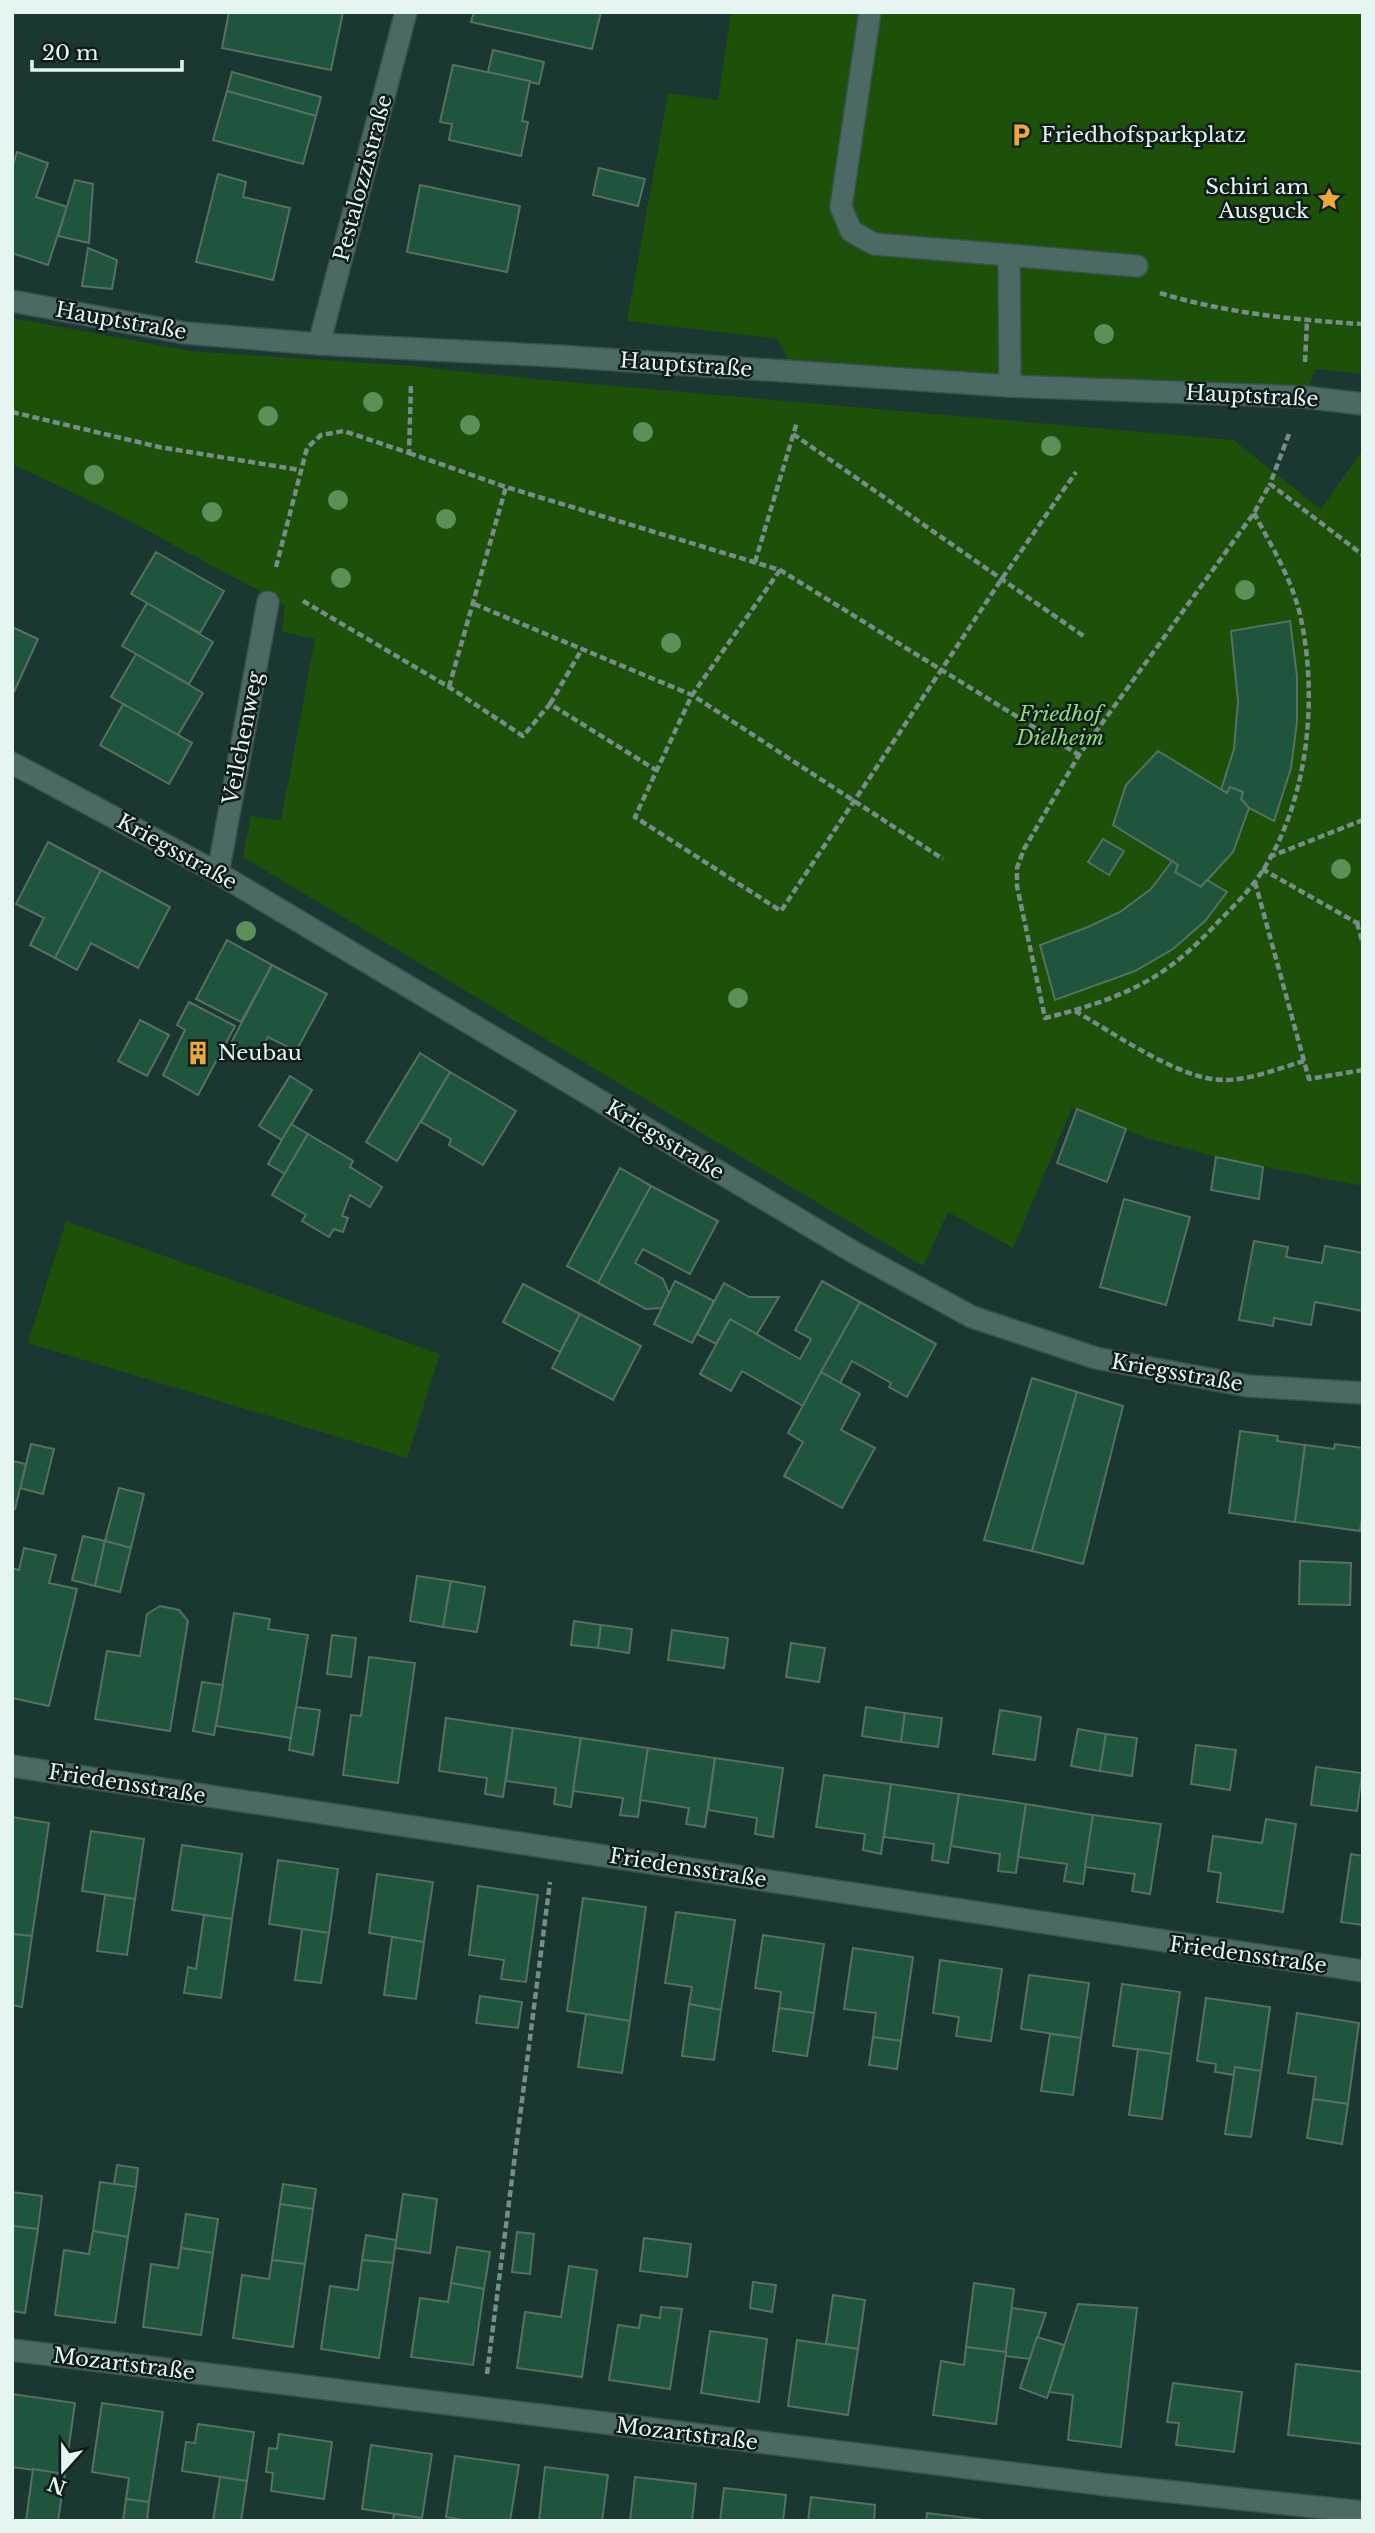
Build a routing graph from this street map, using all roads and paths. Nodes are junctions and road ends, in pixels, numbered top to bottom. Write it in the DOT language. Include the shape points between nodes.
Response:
graph roads {
  1 [pos="406,12"];
  2 [pos="870,12"];
  3 [pos="1009,256"];
  4 [pos="1137,266"];
  5 [pos="12,302"];
  6 [pos="1307,321"];
  7 [pos="1363,324"];
  8 [pos="319,344"];
  9 [pos="411,350"];
  10 [pos="1010,386"];
  11 [pos="1304,397"];
  12 [pos="1363,404"];
  13 [pos="12,412"];
  14 [pos="797,422"];
  15 [pos="793,435"];
  16 [pos="409,453"];
  17 [pos="300,470"];
  18 [pos="1076,472"];
  19 [pos="1270,484"];
  20 [pos="506,486"];
  21 [pos="1254,513"];
  22 [pos="1363,555"];
  23 [pos="755,562"];
  24 [pos="779,570"];
  25 [pos="1001,580"];
  26 [pos="270,592"];
  27 [pos="474,604"];
  28 [pos="1085,637"];
  29 [pos="582,649"];
  30 [pos="942,671"];
  31 [pos="449,687"];
  32 [pos="692,695"];
  33 [pos="550,704"];
  34 [pos="1079,755"];
  35 [pos="12,763"];
  36 [pos="656,771"];
  37 [pos="854,802"];
  38 [pos="1363,820"];
  39 [pos="1269,858"];
  40 [pos="943,859"];
  41 [pos="1262,869"];
  42 [pos="218,873"];
  43 [pos="1255,881"];
  44 [pos="1360,923"];
  45 [pos="1363,944"];
  46 [pos="1075,1011"];
  47 [pos="1304,1061"];
  48 [pos="1363,1070"];
  49 [pos="1363,1392"];
  50 [pos="12,1766"];
  51 [pos="554,1848"];
  52 [pos="1363,1971"];
  53 [pos="12,2350"];
  54 [pos="483,2409"];
  55 [pos="1363,2512"];
  1 -- 8 [label="street, Pestalozzistraße"];
  2 -- 3 [label="street" via="841,207 851,231 874,244"];
  3 -- 4 [label="street"];
  3 -- 10 [label="street"];
  4 -- 6 [label="path" via="1144,281 1160,293"];
  5 -- 8 [label="street, Hauptstraße" via="185,333"];
  6 -- 7 [label="path"];
  6 -- 11 [label="path"];
  8 -- 9 [label="street, Hauptstraße"];
  9 -- 10 [label="street, Hauptstraße"];
  9 -- 16 [label="path"];
  10 -- 11 [label="street, Hauptstraße"];
  11 -- 12 [label="street, Hauptstraße"];
  11 -- 19 [label="path"];
  13 -- 17 [label="path" via="159,447"];
  14 -- 15 [label="path"];
  15 -- 23 [label="path"];
  15 -- 25 [label="path"];
  16 -- 17 [label="path" via="344,431 321,435 307,447"];
  16 -- 20 [label="path"];
  17 -- 26 [label="path"];
  18 -- 25 [label="path"];
  19 -- 21 [label="path"];
  19 -- 22 [label="path"];
  20 -- 23 [label="path"];
  20 -- 27 [label="path"];
  21 -- 34 [label="path"];
  21 -- 39 [label="path" via="1290,582 1301,618 1310,706 1293,802"];
  23 -- 24 [label="path"];
  24 -- 30 [label="path"];
  24 -- 32 [label="path"];
  25 -- 28 [label="path"];
  25 -- 30 [label="path"];
  26 -- 31 [label="path"];
  26 -- 42 [label="street, Veilchenweg"];
  27 -- 29 [label="path"];
  27 -- 31 [label="path"];
  29 -- 32 [label="path"];
  29 -- 33 [label="path"];
  30 -- 34 [label="path"];
  30 -- 37 [label="path"];
  31 -- 33 [label="path" via="523,736"];
  32 -- 36 [label="path"];
  32 -- 37 [label="path"];
  33 -- 36 [label="path"];
  34 -- 46 [label="path" via="1017,868 1045,1018"];
  35 -- 42 [label="street, Kriegsstraße"];
  36 -- 37 [label="path" via="635,817 782,911"];
  37 -- 40 [label="path"];
  38 -- 39 [label="path"];
  39 -- 41 [label="path"];
  41 -- 43 [label="path"];
  41 -- 44 [label="path"];
  42 -- 49 [label="street, Kriegsstraße" via="855,1253 972,1317 1096,1359 1248,1386"];
  43 -- 46 [label="path" via="1201,941 1154,977"];
  43 -- 47 [label="path"];
  44 -- 45 [label="path"];
  46 -- 47 [label="path" via="1161,1060 1205,1079 1242,1078"];
  47 -- 48 [label="path" via="1310,1079"];
  50 -- 51 [label="street, Friedensstraße"];
  51 -- 52 [label="street, Friedensstraße"];
  51 -- 54 [label="path"];
  53 -- 54 [label="street, Mozartstraße"];
  54 -- 55 [label="street, Mozartstraße"];
}
